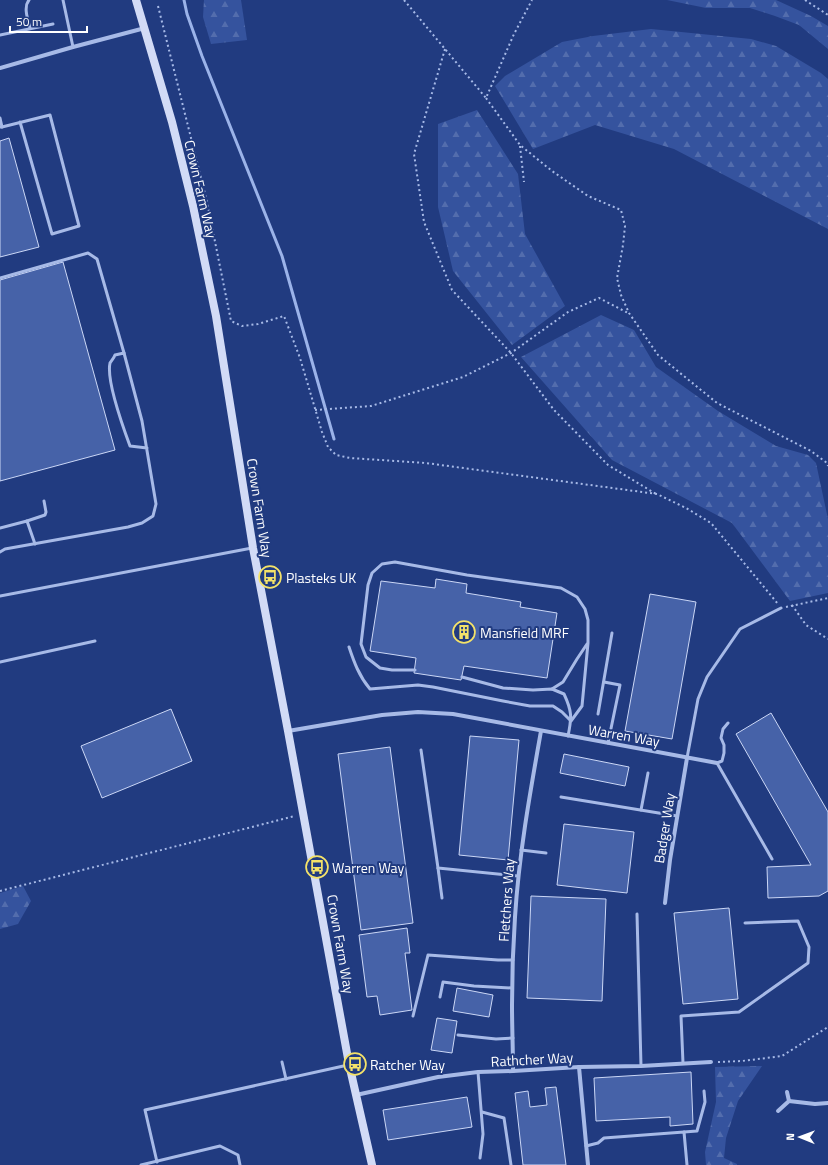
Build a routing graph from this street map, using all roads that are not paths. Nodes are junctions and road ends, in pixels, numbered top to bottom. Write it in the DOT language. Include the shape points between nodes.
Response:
graph roads {
  1 [pos="29,0"];
  2 [pos="63,0"];
  3 [pos="136,0"];
  4 [pos="53,24"];
  5 [pos="30,28"];
  6 [pos="145,28"];
  7 [pos="0,35"];
  8 [pos="72,47"];
  9 [pos="0,68"];
  10 [pos="0,118"];
  11 [pos="20,122"];
  12 [pos="1,127"];
  13 [pos="0,278"];
  14 [pos="124,353"];
  15 [pos="147,448"];
  16 [pos="44,501"];
  17 [pos="27,521"];
  18 [pos="0,528"];
  19 [pos="35,544"];
  20 [pos="253,548"];
  21 [pos="0,552"];
  22 [pos="0,596"];
  23 [pos="781,608"];
  24 [pos="612,634"];
  25 [pos="95,641"];
  26 [pos="588,643"];
  27 [pos="349,647"];
  28 [pos="0,662"];
  29 [pos="414,670"];
  30 [pos="462,677"];
  31 [pos="604,682"];
  32 [pos="552,689"];
  33 [pos="598,714"];
  34 [pos="571,721"];
  35 [pos="728,723"];
  36 [pos="288,731"];
  37 [pos="541,731"];
  38 [pos="568,736"];
  39 [pos="608,744"];
  40 [pos="421,750"];
  41 [pos="687,758"];
  42 [pos="717,764"];
  43 [pos="648,773"];
  44 [pos="561,797"];
  45 [pos="641,810"];
  46 [pos="677,816"];
  47 [pos="521,850"];
  48 [pos="546,853"];
  49 [pos="772,859"];
  50 [pos="438,868"];
  51 [pos="518,876"];
  52 [pos="442,898"];
  53 [pos="665,903"];
  54 [pos="637,914"];
  55 [pos="745,923"];
  56 [pos="513,960"];
  57 [pos="512,988"];
  58 [pos="440,997"];
  59 [pos="413,1016"];
  60 [pos="458,1035"];
  61 [pos="513,1038"];
  62 [pos="282,1062"];
  63 [pos="711,1062"];
  64 [pos="683,1063"];
  65 [pos="349,1064"];
  66 [pos="641,1066"];
  67 [pos="579,1067"];
  68 [pos="513,1071"];
  69 [pos="478,1072"];
  70 [pos="286,1079"];
  71 [pos="704,1091"];
  72 [pos="787,1092"];
  73 [pos="356,1095"];
  74 [pos="789,1101"];
  75 [pos="828,1103"];
  76 [pos="778,1111"];
  77 [pos="482,1112"];
  78 [pos="684,1132"];
  79 [pos="586,1146"];
  80 [pos="480,1158"];
  81 [pos="157,1162"];
  82 [pos="141,1165"];
  83 [pos="240,1165"];
  84 [pos="372,1165"];
  85 [pos="510,1165"];
  86 [pos="588,1165"];
  87 [pos="688,1165"];
  1 -- 5 [label="lane" via="26,3 26,10"];
  2 -- 8 [label="lane"];
  3 -- 6 [label="street, Crown Farm Way"];
  4 -- 5 [label="lane"];
  5 -- 7 [label="lane"];
  6 -- 8 [label="street"];
  6 -- 20 [label="street, Crown Farm Way" via="172,122 205,259"];
  8 -- 9 [label="street"];
  10 -- 12 [label="lane"];
  11 -- 11 [label="lane" via="52,234 79,226 50,115"];
  11 -- 12 [label="lane"];
  13 -- 14 [label="lane" via="88,253 97,259"];
  14 -- 15 [label="lane"];
  14 -- 15 [label="lane" via="115,355 110,362 109,378 130,446"];
  15 -- 19 [label="lane" via="156,504 153,516 128,527"];
  16 -- 17 [label="lane" via="45,515"];
  17 -- 18 [label="lane"];
  17 -- 19 [label="lane"];
  19 -- 21 [label="lane"];
  20 -- 22 [label="lane"];
  20 -- 36 [label="street, Crown Farm Way"];
  23 -- 41 [label="lane" via="740,629 707,678 698,699"];
  24 -- 31 [label="lane"];
  25 -- 28 [label="lane"];
  26 -- 29 [label="lane" via="588,620 585,609 577,597 561,588 395,562 382,564 372,573 368,585 361,644 366,657 380,668"];
  26 -- 32 [label="lane" via="563,682"];
  26 -- 34 [label="lane" via="582,706"];
  27 -- 34 [label="lane" via="355,664 370,689 418,685 530,706 553,706"];
  30 -- 32 [label="lane" via="503,688"];
  31 -- 33 [label="lane"];
  31 -- 39 [label="lane" via="620,685"];
  32 -- 34 [label="lane" via="564,694 570,706"];
  34 -- 38 [label="lane"];
  35 -- 42 [label="lane" via="721,738 724,745 722,761"];
  36 -- 37 [label="street, Warren Way" via="382,715 418,712 453,714"];
  36 -- 65 [label="street, Crown Farm Way"];
  37 -- 38 [label="street, Warren Way"];
  37 -- 47 [label="street, Fletchers Way"];
  38 -- 39 [label="street, Warren Way"];
  39 -- 41 [label="street, Warren Way"];
  40 -- 50 [label="lane"];
  41 -- 42 [label="street, Warren Way"];
  41 -- 46 [label="street, Badger Way"];
  42 -- 49 [label="lane"];
  43 -- 45 [label="lane"];
  44 -- 45 [label="lane"];
  45 -- 46 [label="lane"];
  46 -- 53 [label="street, Badger Way"];
  47 -- 48 [label="lane"];
  47 -- 51 [label="street, Fletchers Way"];
  50 -- 51 [label="lane"];
  50 -- 52 [label="lane"];
  51 -- 56 [label="street, Fletchers Way"];
  54 -- 66 [label="lane"];
  55 -- 64 [label="lane" via="798,921 809,947 808,963 739,1012 681,1016"];
  56 -- 57 [label="street, Fletchers Way"];
  56 -- 59 [label="lane" via="428,955"];
  57 -- 58 [label="lane" via="443,982"];
  57 -- 61 [label="street, Fletchers Way"];
  60 -- 61 [label="lane" via="496,1040"];
  61 -- 68 [label="street, Fletchers Way"];
  62 -- 70 [label="lane"];
  63 -- 64 [label="street, Rathcher Way"];
  64 -- 66 [label="street, Rathcher Way"];
  65 -- 70 [label="lane"];
  65 -- 73 [label="street, Crown Farm Way"];
  66 -- 67 [label="street, Rathcher Way"];
  67 -- 68 [label="street, Rathcher Way"];
  67 -- 79 [label="street"];
  68 -- 69 [label="street, Rathcher Way"];
  69 -- 73 [label="street, Rathcher Way" via="438,1077"];
  69 -- 77 [label="lane"];
  70 -- 81 [label="lane" via="145,1110"];
  71 -- 78 [label="lane" via="705,1102 697,1131"];
  72 -- 74 [label="street"];
  73 -- 84 [label="street, Crown Farm Way"];
  74 -- 75 [label="street"];
  74 -- 76 [label="street"];
  77 -- 80 [label="lane"];
  77 -- 85 [label="lane" via="504,1118"];
  78 -- 79 [label="lane" via="604,1138 598,1143"];
  78 -- 87 [label="lane"];
  79 -- 86 [label="street"];
  81 -- 82 [label="lane"];
  81 -- 83 [label="lane" via="220,1146 238,1155"];
}
